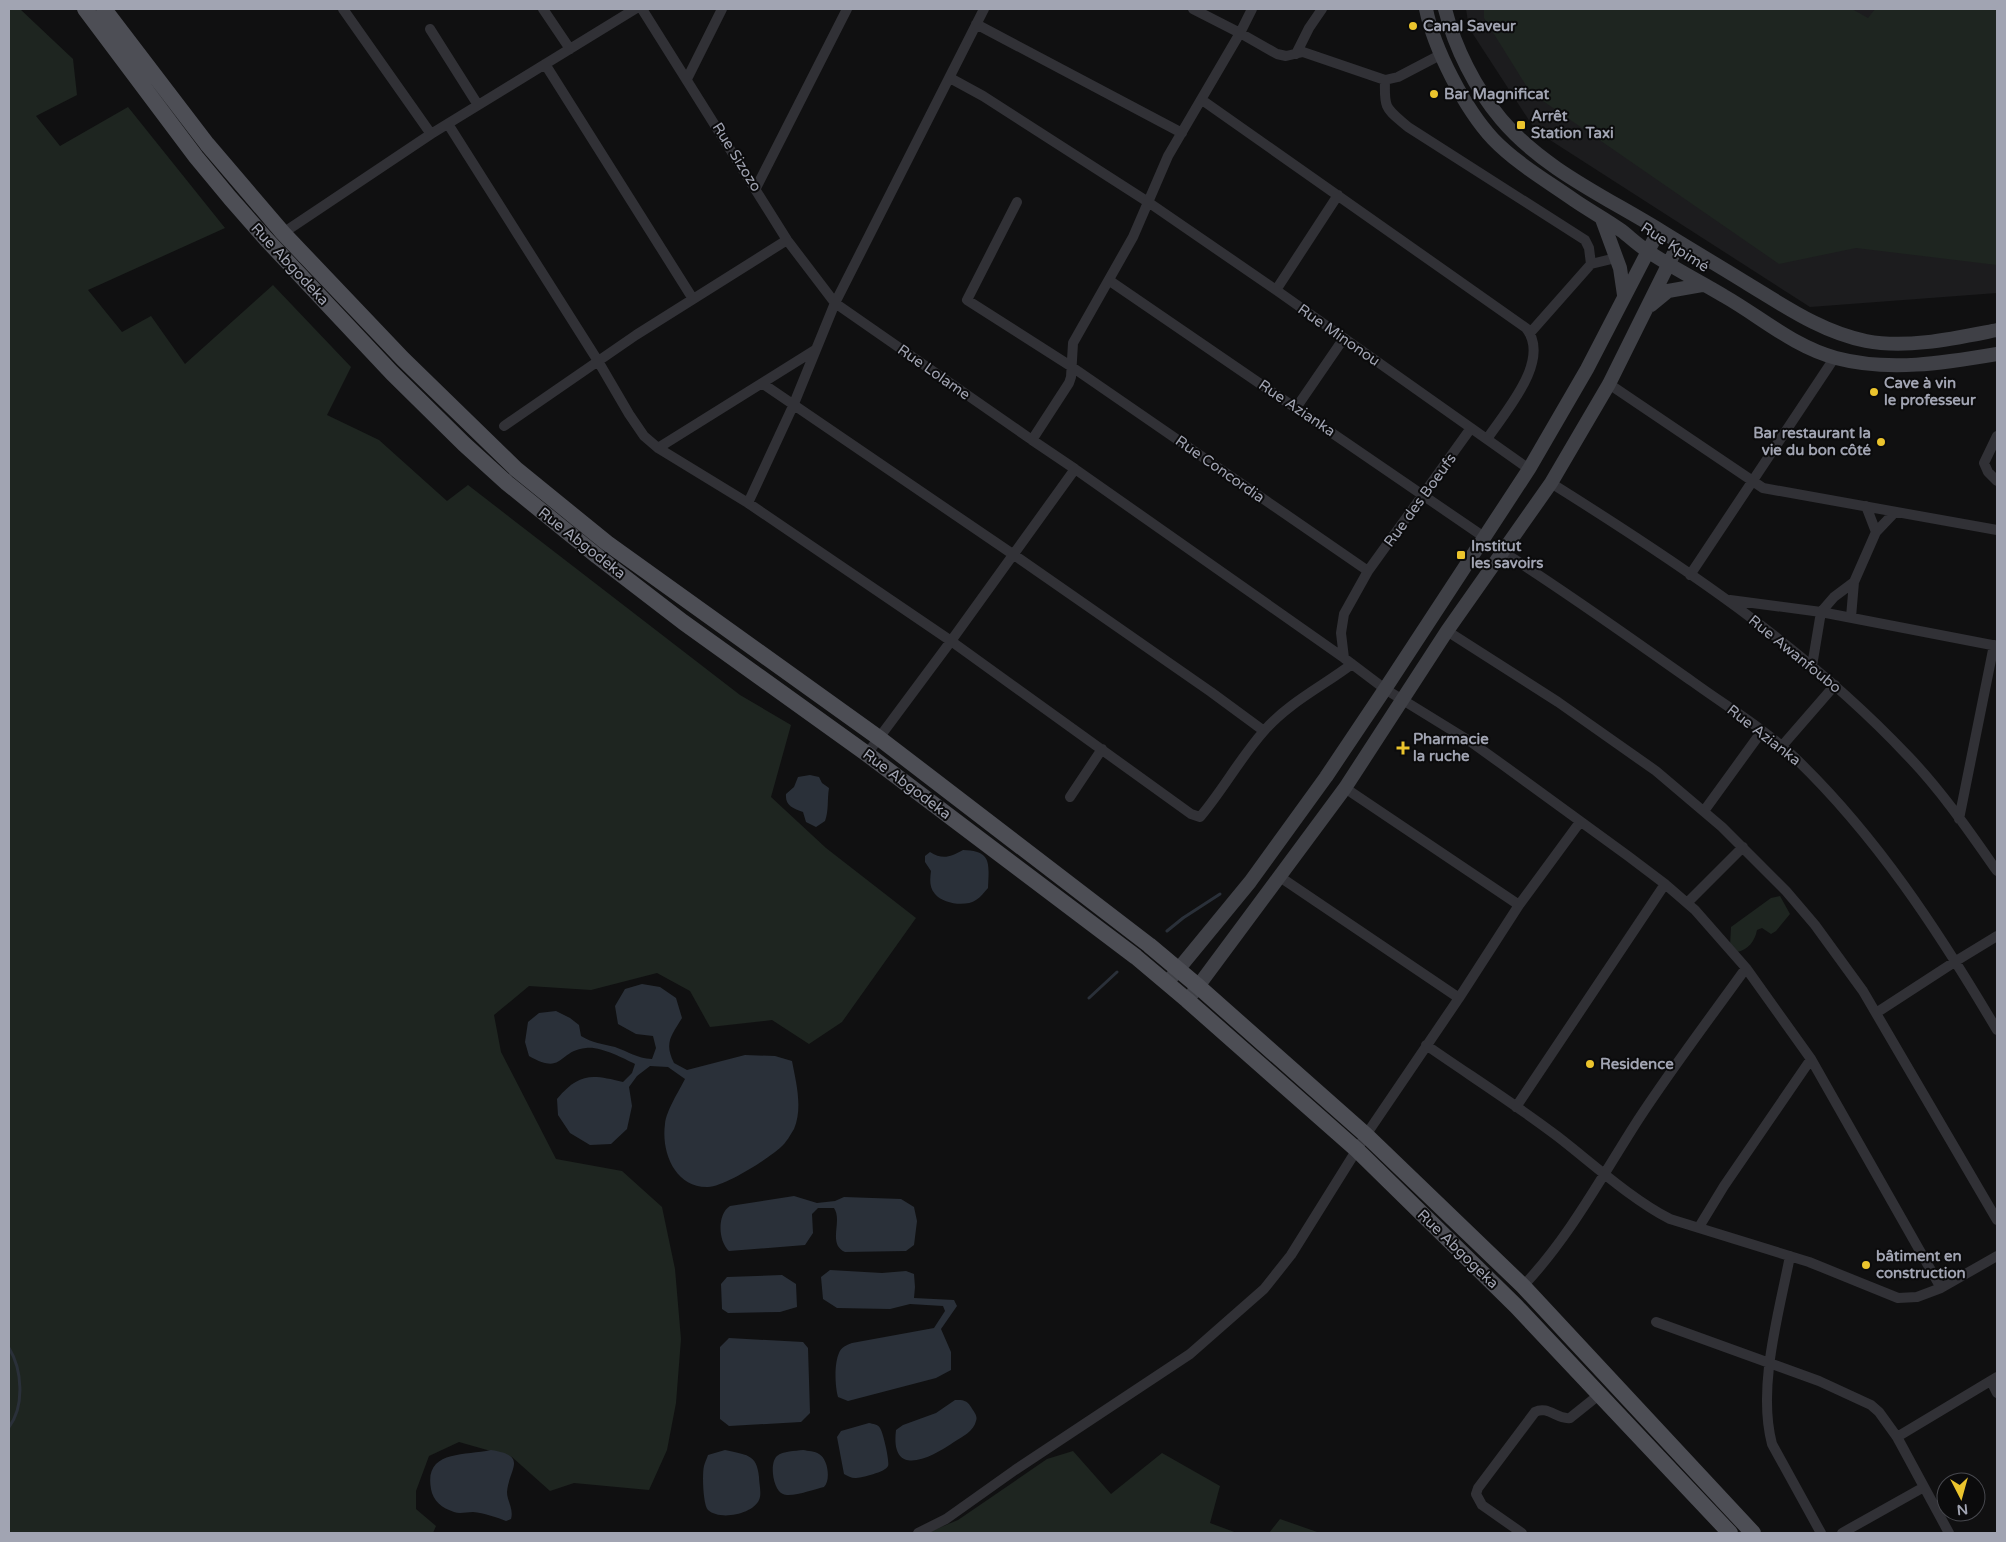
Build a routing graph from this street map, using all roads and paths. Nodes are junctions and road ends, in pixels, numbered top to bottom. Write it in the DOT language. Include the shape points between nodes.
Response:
graph roads {
  1 [pos="85,9"];
  2 [pos="104,9"];
  3 [pos="342,9"];
  4 [pos="543,9"];
  5 [pos="635,9"];
  6 [pos="642,9"];
  7 [pos="722,9"];
  8 [pos="847,9"];
  9 [pos="984,9"];
  10 [pos="1193,9"];
  11 [pos="1252,9"];
  12 [pos="1322,9"];
  13 [pos="1445,9"];
  14 [pos="1427,12"];
  15 [pos="976,24"];
  16 [pos="430,29"];
  17 [pos="1240,33"];
  18 [pos="570,49"];
  19 [pos="1300,53"];
  20 [pos="1442,54"];
  21 [pos="545,64"];
  22 [pos="950,78"];
  23 [pos="687,79"];
  24 [pos="1385,80"];
  25 [pos="1202,100"];
  26 [pos="478,105"];
  27 [pos="448,124"];
  28 [pos="1182,133"];
  29 [pos="431,134"];
  30 [pos="756,188"];
  31 [pos="1338,195"];
  32 [pos="1017,202"];
  33 [pos="1148,202"];
  34 [pos="1602,219"];
  35 [pos="1659,230"];
  36 [pos="283,233"];
  37 [pos="787,240"];
  38 [pos="1679,243"];
  39 [pos="1647,252"];
  40 [pos="1616,258"];
  41 [pos="1590,264"];
  42 [pos="1669,264"];
  43 [pos="1110,281"];
  44 [pos="1702,284"];
  45 [pos="1276,290"];
  46 [pos="1624,295"];
  47 [pos="693,299"];
  48 [pos="835,303"];
  49 [pos="1647,308"];
  50 [pos="1997,330"];
  51 [pos="1530,333"];
  52 [pos="1344,338"];
  53 [pos="815,350"];
  54 [pos="1997,354"];
  55 [pos="1834,358"];
  56 [pos="598,361"];
  57 [pos="1072,367"];
  58 [pos="762,384"];
  59 [pos="1609,384"];
  60 [pos="793,406"];
  61 [pos="1296,408"];
  62 [pos="504,426"];
  63 [pos="1472,428"];
  64 [pos="1997,436"];
  65 [pos="1487,439"];
  66 [pos="1032,440"];
  67 [pos="658,448"];
  68 [pos="1075,469"];
  69 [pos="1528,469"];
  70 [pos="1997,481"];
  71 [pos="1551,483"];
  72 [pos="1753,483"];
  73 [pos="1424,495"];
  74 [pos="748,504"];
  75 [pos="1866,506"];
  76 [pos="1895,512"];
  77 [pos="1997,530"];
  78 [pos="1876,532"];
  79 [pos="1484,537"];
  80 [pos="1503,552"];
  81 [pos="1014,554"];
  82 [pos="1368,571"];
  83 [pos="1690,575"];
  84 [pos="1854,582"];
  85 [pos="1728,600"];
  86 [pos="1821,612"];
  87 [pos="1851,617"];
  88 [pos="1448,631"];
  89 [pos="951,641"];
  90 [pos="1995,645"];
  91 [pos="1348,661"];
  92 [pos="1812,666"];
  93 [pos="1835,685"];
  94 [pos="1385,689"];
  95 [pos="1403,700"];
  96 [pos="1264,731"];
  97 [pos="1762,731"];
  98 [pos="879,738"];
  99 [pos="1782,746"];
  100 [pos="1102,749"];
  101 [pos="867,754"];
  102 [pos="1345,788"];
  103 [pos="1070,797"];
  104 [pos="1704,811"];
  105 [pos="1959,819"];
  106 [pos="1580,822"];
  107 [pos="1743,846"];
  108 [pos="1997,871"];
  109 [pos="1280,877"];
  110 [pos="1665,884"];
  111 [pos="1688,902"];
  112 [pos="1519,905"];
  113 [pos="1997,936"];
  114 [pos="1956,960"];
  115 [pos="1746,968"];
  116 [pos="1178,970"];
  117 [pos="1167,983"];
  118 [pos="1199,987"];
  119 [pos="1459,998"];
  120 [pos="1188,1000"];
  121 [pos="1876,1013"];
  122 [pos="1997,1030"];
  123 [pos="1426,1045"];
  124 [pos="1811,1059"];
  125 [pos="1516,1107"];
  126 [pos="1366,1135"];
  127 [pos="1357,1150"];
  128 [pos="1604,1173"];
  129 [pos="1997,1220"];
  130 [pos="1699,1227"];
  131 [pos="1790,1256"];
  132 [pos="1997,1256"];
  133 [pos="1523,1286"];
  134 [pos="1941,1288"];
  135 [pos="1656,1322"];
  136 [pos="1770,1363"];
  137 [pos="1994,1379"];
  138 [pos="1997,1393"];
  139 [pos="1600,1394"];
  140 [pos="1897,1437"];
  141 [pos="1924,1487"];
  142 [pos="918,1533"];
  143 [pos="1522,1533"];
  144 [pos="1730,1533"];
  145 [pos="1752,1533"];
  146 [pos="1821,1533"];
  147 [pos="1842,1533"];
  148 [pos="1949,1533"];
  1 -- 101 [label="main road, Rue Abgodeka" via="196,158 230,198 386,366 464,444 596,556"];
  2 -- 36 [label="main road, Rue Abgodeka" via="207,144"];
  3 -- 29 [label="street"];
  4 -- 18 [label="street"];
  5 -- 18 [label="street"];
  6 -- 23 [label="street, Rue Sizozo"];
  7 -- 23 [label="street"];
  8 -- 30 [label="street"];
  9 -- 15 [label="street"];
  10 -- 17 [label="street"];
  11 -- 17 [label="street"];
  12 -- 19 [label="street" via="1309,28"];
  13 -- 35 [label="main road, Rue Kpimé" via="1474,80 1502,120 1573,179"];
  14 -- 20 [label="main road, Rue Kpimé"];
  15 -- 22 [label="street"];
  15 -- 28 [label="street"];
  16 -- 26 [label="street"];
  17 -- 19 [label="street" via="1277,54"];
  17 -- 25 [label="street"];
  18 -- 21 [label="street"];
  19 -- 24 [label="street"];
  20 -- 24 [label="street" via="1398,77"];
  20 -- 34 [label="main road, Rue Kpimé" via="1474,115 1493,139 1521,163"];
  21 -- 26 [label="street"];
  21 -- 47 [label="street"];
  22 -- 33 [label="street, Rue Minonou"];
  22 -- 48 [label="street"];
  23 -- 30 [label="street, Rue Sizozo"];
  24 -- 41 [label="street" via="1384,101 1396,117 1585,240"];
  25 -- 28 [label="street"];
  25 -- 31 [label="street"];
  26 -- 27 [label="street"];
  27 -- 29 [label="street"];
  27 -- 56 [label="street"];
  28 -- 33 [label="street"];
  29 -- 36 [label="street"];
  30 -- 37 [label="street, Rue Sizozo"];
  31 -- 45 [label="street"];
  31 -- 51 [label="street"];
  32 -- 57 [label="street, Rue Concordia" via="967,300"];
  33 -- 43 [label="street"];
  33 -- 45 [label="street, Rue Minonou"];
  34 -- 39 [label="main road, Rue Kpimé"];
  34 -- 40 [label="main road"];
  35 -- 38 [label="main road, Rue Kpimé"];
  35 -- 39 [label="main road"];
  36 -- 98 [label="main road, Rue Abgodeka" via="403,359 562,508"];
  37 -- 47 [label="street"];
  37 -- 48 [label="street, Rue Sizozo"];
  38 -- 42 [label="main road"];
  38 -- 50 [label="main road, Rue Kpimé" via="1800,316 1849,337 1897,344"];
  39 -- 42 [label="main road, Rue Kpimé"];
  39 -- 46 [label="main road"];
  40 -- 41 [label="street"];
  40 -- 46 [label="main road"];
  41 -- 51 [label="street"];
  42 -- 44 [label="main road, Rue Kpimé"];
  42 -- 49 [label="main road"];
  43 -- 57 [label="street" via="1073,343"];
  43 -- 61 [label="street, Rue Azianka"];
  44 -- 49 [label="main road" via="1668,291"];
  44 -- 55 [label="main road, Rue Kpimé" via="1796,341"];
  45 -- 52 [label="street, Rue Minonou"];
  46 -- 69 [label="main road" via="1587,369"];
  47 -- 56 [label="street"];
  48 -- 53 [label="street"];
  48 -- 66 [label="street, Rue Lolame"];
  49 -- 59 [label="main road"];
  51 -- 65 [label="street" via="1533,366"];
  52 -- 61 [label="street"];
  52 -- 63 [label="street, Rue Minonou"];
  53 -- 58 [label="street"];
  53 -- 60 [label="street"];
  54 -- 55 [label="main road, Rue Kpimé" via="1902,366"];
  55 -- 72 [label="street"];
  56 -- 62 [label="street"];
  56 -- 67 [label="street" via="644,436"];
  57 -- 66 [label="street" via="1066,389"];
  57 -- 82 [label="street, Rue Concordia"];
  58 -- 60 [label="street"];
  58 -- 67 [label="street"];
  59 -- 71 [label="main road"];
  59 -- 72 [label="street"];
  60 -- 74 [label="street"];
  60 -- 81 [label="street"];
  61 -- 73 [label="street, Rue Azianka"];
  63 -- 65 [label="street, Rue Minonou"];
  63 -- 73 [label="street, Rue des Boeufs"];
  64 -- 70 [label="street" via="1984,463"];
  65 -- 69 [label="street, Rue Minonou"];
  66 -- 68 [label="street, Rue Lolame"];
  67 -- 74 [label="street"];
  68 -- 81 [label="street"];
  68 -- 91 [label="street, Rue Lolame"];
  69 -- 79 [label="main road"];
  71 -- 80 [label="main road"];
  71 -- 83 [label="street, Rue Awanfoubo"];
  72 -- 75 [label="street" via="1773,491"];
  72 -- 83 [label="street"];
  73 -- 79 [label="street, Rue Azianka"];
  73 -- 82 [label="street, Rue des Boeufs"];
  74 -- 89 [label="street"];
  75 -- 76 [label="street"];
  75 -- 78 [label="street"];
  76 -- 77 [label="street"];
  76 -- 78 [label="street"];
  78 -- 84 [label="street"];
  79 -- 94 [label="main road"];
  80 -- 88 [label="main road"];
  80 -- 97 [label="street, Rue Azianka"];
  81 -- 89 [label="street"];
  81 -- 96 [label="street"];
  82 -- 91 [label="street, Rue des Boeufs" via="1341,624 1341,642"];
  83 -- 85 [label="street, Rue Awanfoubo"];
  84 -- 86 [label="street" via="1834,596"];
  84 -- 87 [label="street"];
  85 -- 86 [label="street"];
  85 -- 92 [label="street, Rue Awanfoubo"];
  86 -- 87 [label="street"];
  86 -- 92 [label="street"];
  87 -- 90 [label="street"];
  88 -- 95 [label="main road"];
  88 -- 104 [label="street" via="1613,740"];
  89 -- 98 [label="street"];
  89 -- 100 [label="street"];
  90 -- 105 [label="street"];
  91 -- 94 [label="street, Rue Lolame"];
  91 -- 96 [label="street"];
  92 -- 93 [label="street, Rue Awanfoubo"];
  93 -- 99 [label="street"];
  93 -- 105 [label="street, Rue Awanfoubo" via="1909,756"];
  94 -- 95 [label="street, Rue Lolame"];
  94 -- 116 [label="main road" via="1250,882"];
  95 -- 102 [label="main road"];
  95 -- 106 [label="street, Rue Lolame" via="1471,742"];
  96 -- 100 [label="street" via="1200,817 1191,814"];
  97 -- 99 [label="street, Rue Azianka"];
  97 -- 104 [label="street"];
  98 -- 101 [label="street"];
  98 -- 116 [label="main road, Rue Abgodeka"];
  99 -- 114 [label="street, Rue Azianka" via="1807,769 1884,857"];
  100 -- 103 [label="street"];
  101 -- 117 [label="main road, Rue Abgodeka"];
  102 -- 109 [label="main road"];
  102 -- 112 [label="street"];
  104 -- 107 [label="street"];
  105 -- 108 [label="street, Rue Awanfoubo"];
  106 -- 110 [label="street, Rue Lolame"];
  106 -- 112 [label="street"];
  107 -- 111 [label="street"];
  107 -- 121 [label="street" via="1815,925"];
  109 -- 118 [label="main road"];
  109 -- 119 [label="street"];
  110 -- 111 [label="street, Rue Lolame"];
  110 -- 125 [label="street"];
  111 -- 115 [label="street, Rue Lolame"];
  112 -- 119 [label="street"];
  113 -- 114 [label="street"];
  114 -- 121 [label="street"];
  114 -- 122 [label="street, Rue Azianka"];
  115 -- 124 [label="street, Rue Lolame"];
  115 -- 128 [label="street" via="1645,1109"];
  116 -- 117 [label="main road"];
  116 -- 118 [label="main road, Rue Abgodeka"];
  117 -- 120 [label="main road, Rue Abgogeka"];
  118 -- 120 [label="main road"];
  118 -- 126 [label="main road, Rue Abgogeka"];
  119 -- 123 [label="street"];
  120 -- 127 [label="main road, Rue Abgogeka"];
  121 -- 129 [label="street"];
  123 -- 125 [label="street"];
  123 -- 126 [label="street"];
  124 -- 130 [label="street"];
  124 -- 134 [label="street, Rue Lolame"];
  125 -- 128 [label="street"];
  126 -- 127 [label="street"];
  126 -- 133 [label="main road, Rue Abgogeka"];
  127 -- 139 [label="main road, Rue Abgogeka" via="1516,1306"];
  127 -- 142 [label="street" via="1276,1276 1214,1334 1190,1354 946,1519"];
  128 -- 130 [label="street" via="1658,1213"];
  128 -- 133 [label="street" via="1570,1227"];
  130 -- 131 [label="street"];
  131 -- 134 [label="street" via="1898,1298 1916,1297"];
  131 -- 136 [label="street"];
  132 -- 134 [label="street"];
  133 -- 145 [label="main road, Rue Abgogeka"];
  135 -- 136 [label="street"];
  136 -- 140 [label="street" via="1871,1405 1880,1412"];
  136 -- 146 [label="street" via="1767,1408 1772,1444"];
  137 -- 138 [label="street"];
  137 -- 140 [label="street"];
  139 -- 143 [label="street" via="1570,1418 1547,1410 1535,1412 1478,1488 1476,1494 1482,1505"];
  139 -- 144 [label="main road, Rue Abgogeka"];
  140 -- 141 [label="street"];
  141 -- 147 [label="street"];
  141 -- 148 [label="street"];
}
